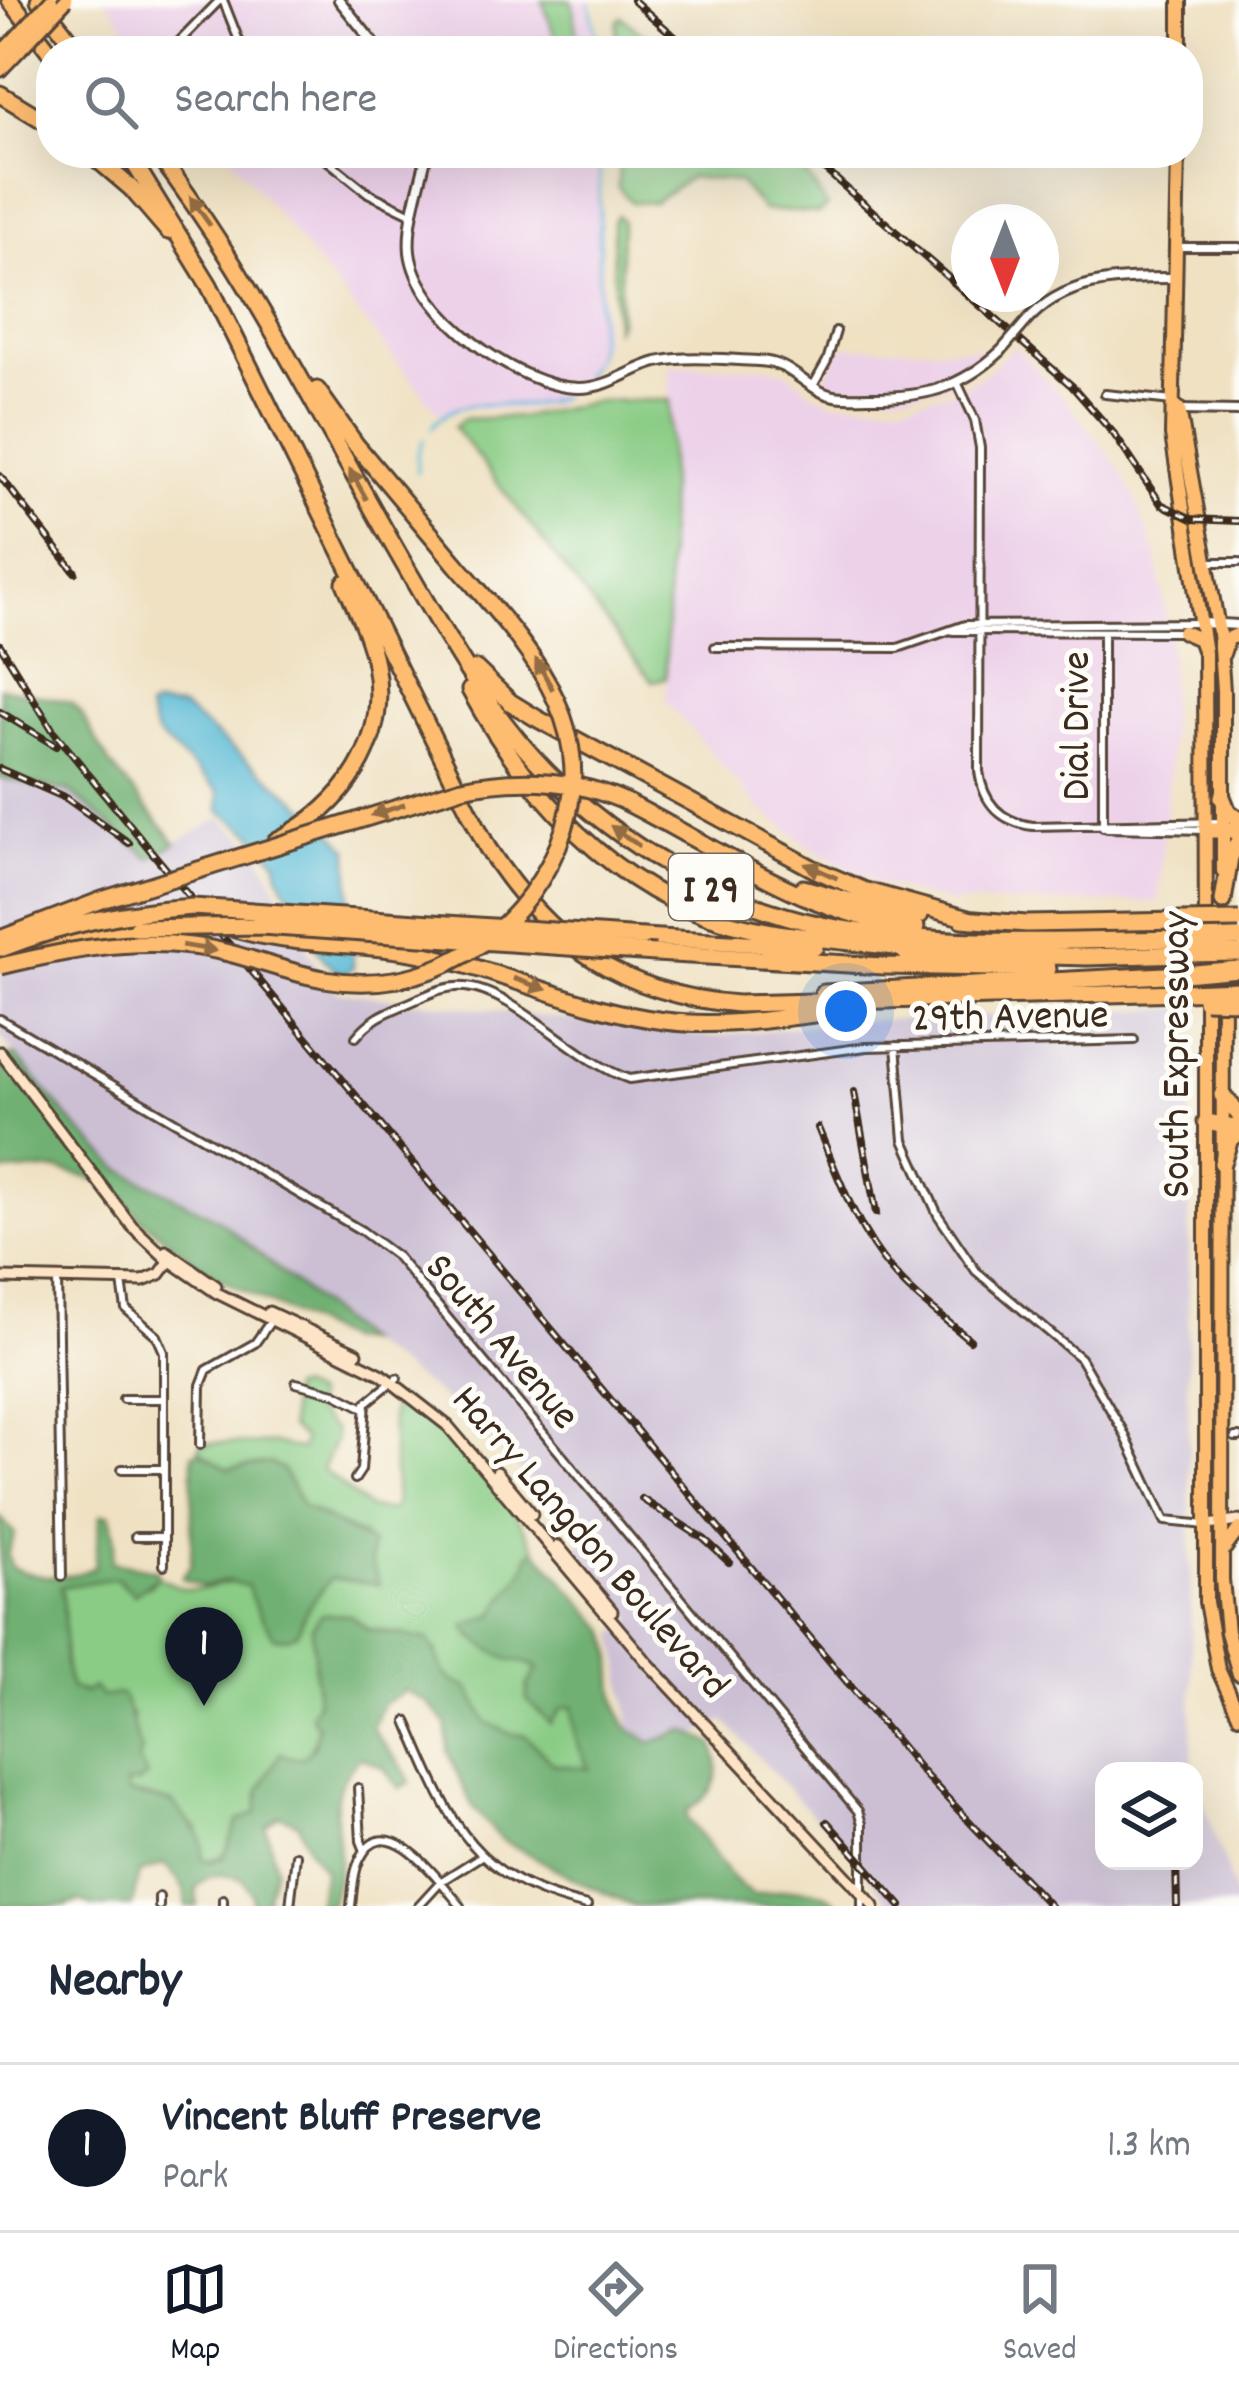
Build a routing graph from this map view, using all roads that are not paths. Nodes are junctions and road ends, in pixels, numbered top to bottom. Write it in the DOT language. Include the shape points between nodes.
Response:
graph roads {
  1 [pos="10,0"];
  2 [pos="39,0"];
  3 [pos="51,0"];
  4 [pos="66,0"];
  5 [pos="221,0"];
  6 [pos="339,0"];
  7 [pos="1180,0"];
  8 [pos="66,34"];
  9 [pos="38,36"];
  10 [pos="185,36"];
  11 [pos="237,36"];
  12 [pos="368,36"];
  13 [pos="1180,36"];
  14 [pos="16,45"];
  15 [pos="0,54"];
  16 [pos="0,70"];
  17 [pos="0,94"];
  18 [pos="36,116"];
  19 [pos="106,168"];
  20 [pos="138,168"];
  21 [pos="168,168"];
  22 [pos="337,168"];
  23 [pos="424,168"];
  24 [pos="1178,168"];
  25 [pos="415,215"];
  26 [pos="1176,247"];
  27 [pos="1239,247"];
  28 [pos="240,273"];
  29 [pos="1176,278"];
  30 [pos="225,318"];
  31 [pos="836,331"];
  32 [pos="958,384"];
  33 [pos="813,386"];
  34 [pos="1105,394"];
  35 [pos="1175,403"];
  36 [pos="1239,411"];
  37 [pos="318,507"];
  38 [pos="1208,562"];
  39 [pos="1239,562"];
  40 [pos="417,586"];
  41 [pos="434,616"];
  42 [pos="980,628"];
  43 [pos="1103,628"];
  44 [pos="1203,628"];
  45 [pos="1218,629"];
  46 [pos="1239,630"];
  47 [pos="1184,632"];
  48 [pos="715,647"];
  49 [pos="1205,659"];
  50 [pos="1221,667"];
  51 [pos="1222,797"];
  52 [pos="1225,825"];
  53 [pos="1103,827"];
  54 [pos="1239,841"];
  55 [pos="256,851"];
  56 [pos="748,868"];
  57 [pos="1223,901"];
  58 [pos="972,920"];
  59 [pos="1239,920"];
  60 [pos="221,925"];
  61 [pos="1239,938"];
  62 [pos="0,939"];
  63 [pos="1099,940"];
  64 [pos="0,949"];
  65 [pos="911,952"];
  66 [pos="1239,953"];
  67 [pos="0,966"];
  68 [pos="1239,968"];
  69 [pos="1184,971"];
  70 [pos="636,982"];
  71 [pos="1239,990"];
  72 [pos="939,1000"];
  73 [pos="1239,1001"];
  74 [pos="0,1019"];
  75 [pos="356,1037"];
  76 [pos="1134,1040"];
  77 [pos="896,1046"];
  78 [pos="0,1052"];
  79 [pos="1222,1094"];
  80 [pos="1230,1123"];
  81 [pos="1222,1163"];
  82 [pos="166,1262"];
  83 [pos="0,1278"];
  84 [pos="57,1278"];
  85 [pos="122,1279"];
  86 [pos="274,1317"];
  87 [pos="395,1380"];
  88 [pos="296,1383"];
  89 [pos="122,1399"];
  90 [pos="164,1399"];
  91 [pos="364,1408"];
  92 [pos="200,1445"];
  93 [pos="122,1468"];
  94 [pos="164,1469"];
  95 [pos="355,1479"];
  96 [pos="1222,1495"];
  97 [pos="1222,1524"];
  98 [pos="1239,1524"];
  99 [pos="1207,1525"];
  100 [pos="135,1537"];
  101 [pos="164,1537"];
  102 [pos="1222,1561"];
  103 [pos="164,1565"];
  104 [pos="62,1576"];
  105 [pos="1239,1674"];
  106 [pos="1239,1715"];
  107 [pos="407,1720"];
  108 [pos="358,1788"];
  109 [pos="365,1851"];
  110 [pos="296,1855"];
  111 [pos="481,1856"];
  112 [pos="440,1882"];
  113 [pos="862,1891"];
  114 [pos="290,1906"];
  115 [pos="351,1906"];
  116 [pos="418,1906"];
  117 [pos="461,1906"];
  118 [pos="587,1906"];
  119 [pos="862,1906"];
  120 [pos="874,1906"];
  1 -- 9 [label="highway"];
  2 -- 8 [label="highway"];
  3 -- 8 [label="highway"];
  3 -- 14 [label="main road, bridge"];
  4 -- 14 [label="main road, bridge"];
  5 -- 10 [label="street"];
  5 -- 11 [label="street"];
  6 -- 12 [label="street"];
  7 -- 13 [label="main road"];
  14 -- 15 [label="main road"];
  14 -- 16 [label="main road"];
  17 -- 18 [label="highway"];
  19 -- 30 [label="highway" via="164,224"];
  20 -- 30 [label="highway, I 29"];
  28 -- 21 [label="highway, I 29, one-way"];
  22 -- 25 [label="street"];
  23 -- 25 [label="street"];
  24 -- 26 [label="main road, South Expressway"];
  25 -- 33 [label="street" via="411,257 429,297 455,327 520,372 587,388 670,360 770,362"];
  26 -- 27 [label="street"];
  26 -- 29 [label="main road, South Expressway"];
  40 -- 28 [label="highway, I 29, one-way"];
  67 -- 28 [label="highway, one-way, bridge" via="90,947 175,944 320,978 377,982 441,967 496,934 533,894 563,832 572,790 550,681 338,422 265,299"];
  29 -- 32 [label="street, bridge" via="1079,286 1042,307"];
  29 -- 35 [label="main road, South Expressway"];
  30 -- 37 [label="highway, I 29"];
  31 -- 33 [label="street"];
  32 -- 33 [label="street" via="904,398 833,396"];
  32 -- 42 [label="street" via="980,440"];
  34 -- 35 [label="street"];
  35 -- 36 [label="street"];
  35 -- 38 [label="main road, South Expressway"];
  35 -- 44 [label="main road, South Expressway" via="1174,456"];
  37 -- 55 [label="highway, bridge" via="375,662 378,702 356,772 326,808"];
  37 -- 70 [label="highway, I 29" via="500,867 545,923"];
  38 -- 39 [label="street"];
  38 -- 45 [label="main road, South Expressway"];
  40 -- 41 [label="highway, I 29"];
  40 -- 65 [label="highway" via="510,757 619,867 649,889 728,922"];
  58 -- 41 [label="highway, one-way" via="863,890 640,777 510,701"];
  63 -- 41 [label="highway, I 29, one-way" via="893,936 821,925 711,887 617,831 546,770 488,702"];
  42 -- 43 [label="street"];
  42 -- 48 [label="street" via="898,648"];
  42 -- 53 [label="street" via="980,776 994,808 1027,826"];
  43 -- 44 [label="street"];
  43 -- 47 [label="street"];
  43 -- 53 [label="street, Dial Drive"];
  44 -- 45 [label="street"];
  44 -- 47 [label="street"];
  44 -- 49 [label="main road, South Expressway"];
  45 -- 46 [label="street"];
  45 -- 50 [label="main road, South Expressway"];
  46 -- 50 [label="main road" via="1226,642"];
  47 -- 49 [label="main road" via="1199,639"];
  49 -- 52 [label="main road, South Expressway"];
  50 -- 51 [label="main road, South Expressway"];
  51 -- 52 [label="highway"];
  52 -- 53 [label="street"];
  52 -- 57 [label="main road, South Expressway"];
  52 -- 80 [label="main road, South Expressway"];
  54 -- 57 [label="highway"];
  56 -- 55 [label="highway, one-way, bridge" via="624,801 560,782 501,781 433,795"];
  55 -- 62 [label="highway, bridge"];
  56 -- 58 [label="highway" via="887,911"];
  56 -- 63 [label="highway" via="802,898 899,926"];
  57 -- 79 [label="main road, South Expressway"];
  58 -- 59 [label="highway, bridge"];
  60 -- 67 [label="highway, bridge" via="104,933"];
  60 -- 69 [label="highway, bridge" via="961,969"];
  60 -- 72 [label="highway, one-way, bridge" via="421,953 639,1017 727,1024"];
  61 -- 69 [label="highway, I 29, bridge"];
  63 -- 69 [label="highway, I 29"];
  64 -- 65 [label="highway, bridge" via="71,925 193,907"];
  65 -- 69 [label="highway" via="1087,957"];
  66 -- 69 [label="highway, bridge"];
  68 -- 69 [label="highway, bridge"];
  69 -- 70 [label="highway" via="745,998"];
  69 -- 71 [label="highway, I 29, bridge"];
  69 -- 72 [label="highway, I 29" via="1154,993"];
  69 -- 73 [label="highway, bridge"];
  70 -- 72 [label="highway, I 29" via="738,1004"];
  74 -- 113 [label="street, South Avenue" via="397,1257 861,1817"];
  75 -- 77 [label="street, 29th Avenue" via="384,1012 463,986 489,992 629,1079"];
  76 -- 77 [label="street, 29th Avenue"];
  77 -- 99 [label="street" via="904,1140 938,1215 976,1271 1080,1358 1166,1521"];
  78 -- 82 [label="main road, Harry Langdon Boulevard"];
  79 -- 80 [label="highway"];
  80 -- 81 [label="highway"];
  80 -- 99 [label="main road, South Expressway"];
  81 -- 96 [label="main road, South Expressway"];
  82 -- 85 [label="main road" via="146,1280"];
  82 -- 86 [label="main road, Harry Langdon Boulevard"];
  83 -- 84 [label="main road"];
  84 -- 85 [label="main road"];
  84 -- 104 [label="street"];
  85 -- 90 [label="street" via="128,1312 162,1346"];
  86 -- 87 [label="main road, Harry Langdon Boulevard"];
  86 -- 92 [label="street" via="257,1341 207,1370"];
  87 -- 91 [label="street"];
  87 -- 113 [label="main road, Harry Langdon Boulevard" via="464,1442 647,1662"];
  88 -- 91 [label="street"];
  89 -- 90 [label="street"];
  90 -- 94 [label="street"];
  91 -- 95 [label="street"];
  93 -- 94 [label="street"];
  94 -- 101 [label="street"];
  96 -- 97 [label="main road, South Expressway"];
  96 -- 98 [label="main road"];
  97 -- 98 [label="main road"];
  97 -- 99 [label="main road"];
  97 -- 102 [label="main road, South Expressway"];
  98 -- 102 [label="main road"];
  99 -- 106 [label="main road, South Expressway" via="1209,1634"];
  100 -- 101 [label="street"];
  101 -- 103 [label="street"];
  102 -- 105 [label="main road, South Expressway" via="1224,1616"];
  107 -- 111 [label="street" via="449,1814"];
  108 -- 109 [label="street"];
  109 -- 112 [label="street" via="383,1841 402,1844"];
  109 -- 115 [label="street"];
  110 -- 114 [label="street"];
  111 -- 112 [label="street"];
  111 -- 118 [label="street" via="532,1888"];
  112 -- 116 [label="street"];
  112 -- 117 [label="street"];
  113 -- 119 [label="street"];
  113 -- 120 [label="main road, Harry Langdon Boulevard"];
}
